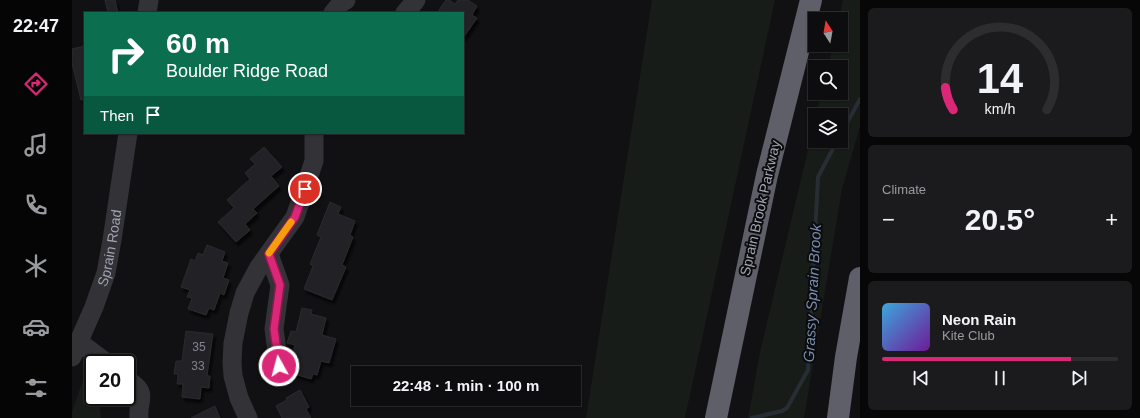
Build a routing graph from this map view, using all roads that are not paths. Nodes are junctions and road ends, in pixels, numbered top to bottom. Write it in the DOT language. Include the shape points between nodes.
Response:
graph roads {
  1 [pos="149,0"];
  2 [pos="346,0"];
  3 [pos="416,0"];
  4 [pos="811,0"];
  5 [pos="147,12"];
  6 [pos="334,12"];
  7 [pos="406,12"];
  8 [pos="128,134"];
  9 [pos="314,134"];
  10 [pos="269,254"];
  11 [pos="860,278"];
  12 [pos="75,349"];
  13 [pos="86,354"];
  14 [pos="279,366"];
  15 [pos="136,386"];
  16 [pos="134,406"];
  17 [pos="717,413"];
  18 [pos="139,415"];
  19 [pos="248,418"];
  20 [pos="838,418"];
  1 -- 5 [label="street"];
  2 -- 6 [label="street"];
  3 -- 7 [label="street"];
  4 -- 17 [label="highway, Sprain Brook Parkway" via="767,175"];
  8 -- 12 [label="street, Sprain Road" via="106,272"];
  9 -- 10 [label="street" via="314,161 295,217"];
  10 -- 14 [label="street" via="280,285 274,329"];
  10 -- 19 [label="street" via="245,293 233,343 233,376"];
  11 -- 20 [label="highway"];
  12 -- 13 [label="street"];
  15 -- 18 [label="street" via="142,398"];
  16 -- 18 [label="street"];
}
